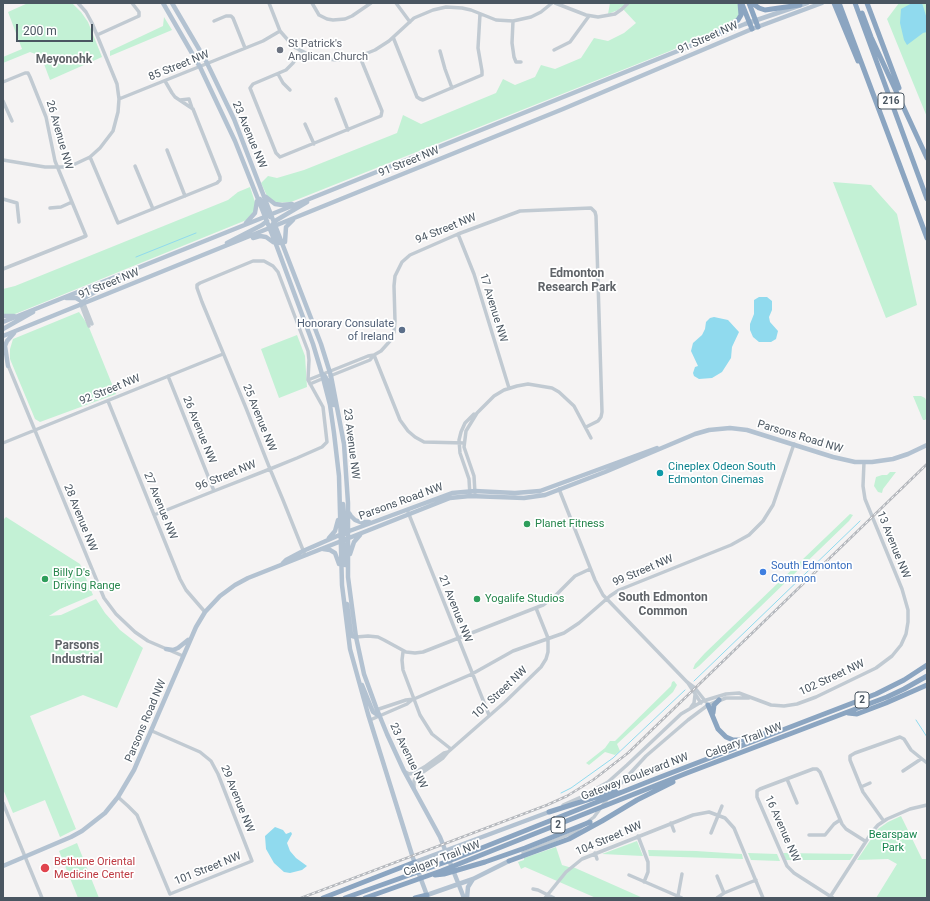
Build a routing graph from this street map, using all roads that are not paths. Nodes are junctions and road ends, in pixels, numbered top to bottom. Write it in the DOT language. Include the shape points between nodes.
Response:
graph roads {
  1 [pos="78,3"];
  2 [pos="132,3"];
  3 [pos="162,3"];
  4 [pos="172,3"];
  5 [pos="269,3"];
  6 [pos="312,3"];
  7 [pos="371,3"];
  8 [pos="396,3"];
  9 [pos="554,3"];
  10 [pos="628,3"];
  11 [pos="741,3"];
  12 [pos="750,3"];
  13 [pos="807,3"];
  14 [pos="822,3"];
  15 [pos="834,3"];
  16 [pos="839,3"];
  17 [pos="856,3"];
  18 [pos="867,3"];
  19 [pos="800,5"];
  20 [pos="480,14"];
  21 [pos="589,16"];
  22 [pos="756,20"];
  23 [pos="214,21"];
  24 [pos="513,21"];
  25 [pos="410,22"];
  26 [pos="750,23"];
  27 [pos="758,27"];
  28 [pos="752,29"];
  29 [pos="280,31"];
  30 [pos="97,35"];
  31 [pos="393,37"];
  32 [pos="704,41"];
  33 [pos="245,48"];
  34 [pos="554,50"];
  35 [pos="440,51"];
  36 [pos="301,52"];
  37 [pos="360,57"];
  38 [pos="521,62"];
  39 [pos="207,64"];
  40 [pos="200,67"];
  41 [pos="278,74"];
  42 [pos="868,80"];
  43 [pos="165,81"];
  44 [pos="3,82"];
  45 [pos="452,88"];
  46 [pos="290,90"];
  47 [pos="119,99"];
  48 [pos="336,100"];
  49 [pos="3,101"];
  50 [pos="906,110"];
  51 [pos="12,121"];
  52 [pos="306,124"];
  53 [pos="348,130"];
  54 [pos="314,144"];
  55 [pos="166,150"];
  56 [pos="90,156"];
  57 [pos="927,158"];
  58 [pos="3,160"];
  59 [pos="135,166"];
  60 [pos="58,167"];
  61 [pos="245,169"];
  62 [pos="326,192"];
  63 [pos="264,194"];
  64 [pos="185,196"];
  65 [pos="3,199"];
  66 [pos="257,199"];
  67 [pos="927,199"];
  68 [pos="72,202"];
  69 [pos="296,204"];
  70 [pos="50,208"];
  71 [pos="152,209"];
  72 [pos="300,216"];
  73 [pos="270,221"];
  74 [pos="19,222"];
  75 [pos="243,226"];
  76 [pos="458,234"];
  77 [pos="927,238"];
  78 [pos="238,241"];
  79 [pos="277,247"];
  80 [pos="286,250"];
  81 [pos="212,252"];
  82 [pos="139,268"];
  83 [pos="3,269"];
  84 [pos="295,273"];
  85 [pos="53,302"];
  86 [pos="82,303"];
  87 [pos="41,307"];
  88 [pos="25,313"];
  89 [pos="3,316"];
  90 [pos="3,322"];
  91 [pos="91,325"];
  92 [pos="3,329"];
  93 [pos="19,330"];
  94 [pos="3,336"];
  95 [pos="3,353"];
  96 [pos="223,354"];
  97 [pos="374,355"];
  98 [pos="3,359"];
  99 [pos="8,366"];
  100 [pos="327,375"];
  101 [pos="168,376"];
  102 [pos="309,382"];
  103 [pos="509,388"];
  104 [pos="108,401"];
  105 [pos="586,427"];
  106 [pos="35,430"];
  107 [pos="591,438"];
  108 [pos="3,443"];
  109 [pos="462,443"];
  110 [pos="326,444"];
  111 [pos="794,444"];
  112 [pos="927,445"];
  113 [pos="864,462"];
  114 [pos="270,468"];
  115 [pos="339,476"];
  116 [pos="558,488"];
  117 [pos="214,491"];
  118 [pos="473,493"];
  119 [pos="348,509"];
  120 [pos="407,512"];
  121 [pos="154,515"];
  122 [pos="392,515"];
  123 [pos="374,521"];
  124 [pos="374,528"];
  125 [pos="344,536"];
  126 [pos="315,546"];
  127 [pos="314,552"];
  128 [pos="305,554"];
  129 [pos="348,568"];
  130 [pos="590,569"];
  131 [pos="348,577"];
  132 [pos="342,587"];
  133 [pos="606,599"];
  134 [pos="536,608"];
  135 [pos="205,612"];
  136 [pos="451,623"];
  137 [pos="472,633"];
  138 [pos="906,634"];
  139 [pos="191,636"];
  140 [pos="356,637"];
  141 [pos="548,638"];
  142 [pos="458,639"];
  143 [pos="166,649"];
  144 [pos="403,652"];
  145 [pos="183,656"];
  146 [pos="927,665"];
  147 [pos="472,674"];
  148 [pos="927,676"];
  149 [pos="687,682"];
  150 [pos="927,685"];
  151 [pos="695,695"];
  152 [pos="751,698"];
  153 [pos="414,699"];
  154 [pos="719,700"];
  155 [pos="704,704"];
  156 [pos="688,709"];
  157 [pos="372,712"];
  158 [pos="845,713"];
  159 [pos="713,714"];
  160 [pos="379,716"];
  161 [pos="489,716"];
  162 [pos="370,720"];
  163 [pos="793,726"];
  164 [pos="152,731"];
  165 [pos="450,750"];
  166 [pos="921,759"];
  167 [pos="927,763"];
  168 [pos="404,771"];
  169 [pos="903,771"];
  170 [pos="687,773"];
  171 [pos="787,779"];
  172 [pos="650,781"];
  173 [pos="870,783"];
  174 [pos="861,787"];
  175 [pos="415,790"];
  176 [pos="118,797"];
  177 [pos="3,803"];
  178 [pos="797,803"];
  179 [pos="927,805"];
  180 [pos="722,806"];
  181 [pos="550,812"];
  182 [pos="718,815"];
  183 [pos="840,820"];
  184 [pos="883,820"];
  185 [pos="590,822"];
  186 [pos="671,823"];
  187 [pos="674,831"];
  188 [pos="711,833"];
  189 [pos="638,836"];
  190 [pos="810,836"];
  191 [pos="866,842"];
  192 [pos="445,849"];
  193 [pos="595,853"];
  194 [pos="25,857"];
  195 [pos="597,859"];
  196 [pos="414,860"];
  197 [pos="252,861"];
  198 [pos="508,862"];
  199 [pos="3,866"];
  200 [pos="682,874"];
  201 [pos="630,875"];
  202 [pos="428,876"];
  203 [pos="717,876"];
  204 [pos="473,880"];
  205 [pos="756,880"];
  206 [pos="644,882"];
  207 [pos="459,884"];
  208 [pos="533,890"];
  209 [pos="724,893"];
  210 [pos="427,896"];
  211 [pos="546,896"];
  212 [pos="680,897"];
  213 [pos="42,898"];
  214 [pos="323,898"];
  215 [pos="345,898"];
  216 [pos="365,898"];
  217 [pos="415,898"];
  218 [pos="464,898"];
  219 [pos="467,898"];
  220 [pos="554,898"];
  221 [pos="717,898"];
  222 [pos="763,898"];
  223 [pos="831,898"];
  1 -- 30 [label="street" via="89,17"];
  2 -- 30 [label="street" via="140,16"];
  3 -- 40 [label="main road, 23 Avenue NW"];
  4 -- 39 [label="main road, 23 Avenue NW"];
  5 -- 29 [label="street"];
  6 -- 7 [label="street" via="319,15 330,20 349,18"];
  8 -- 25 [label="street"];
  9 -- 21 [label="street"];
  9 -- 24 [label="street" via="537,15"];
  10 -- 21 [label="street" via="620,11 606,16"];
  11 -- 26 [label="highway"];
  11 -- 32 [label="highway" via="741,15 738,20"];
  12 -- 19 [label="highway" via="765,10"];
  12 -- 22 [label="highway"];
  13 -- 19 [label="main road, 91 Street NW"];
  14 -- 27 [label="main road, 91 Street NW"];
  15 -- 42 [label="highway" via="855,56"];
  16 -- 42 [label="highway, 216"];
  17 -- 50 [label="highway"];
  17 -- 67 [label="highway, 216"];
  18 -- 50 [label="highway"];
  19 -- 22 [label="main road, 91 Street NW"];
  20 -- 24 [label="street" via="496,20"];
  20 -- 25 [label="street" via="462,8 446,7 428,11"];
  20 -- 45 [label="street" via="478,48 482,75"];
  21 -- 34 [label="street" via="570,42"];
  22 -- 26 [label="main road, 91 Street NW"];
  22 -- 27 [label="highway"];
  23 -- 33 [label="street" via="231,16"];
  24 -- 38 [label="street" via="514,57 516,62"];
  25 -- 31 [label="street"];
  26 -- 28 [label="highway"];
  26 -- 32 [label="main road, 91 Street NW"];
  27 -- 28 [label="main road, 91 Street NW"];
  28 -- 72 [label="main road, 91 Street NW" via="663,68"];
  29 -- 33 [label="street, 85 Street NW"];
  29 -- 36 [label="street"];
  30 -- 47 [label="street" via="116,84"];
  31 -- 37 [label="street"];
  31 -- 45 [label="street" via="416,96 425,99"];
  32 -- 62 [label="main road, 91 Street NW"];
  33 -- 39 [label="street, 85 Street NW"];
  35 -- 45 [label="street"];
  36 -- 37 [label="street" via="330,60"];
  36 -- 41 [label="street" via="291,65"];
  37 -- 53 [label="street" via="382,115"];
  39 -- 40 [label="street, 85 Street NW"];
  39 -- 63 [label="main road, 23 Avenue NW" via="234,119"];
  40 -- 43 [label="street, 85 Street NW"];
  40 -- 61 [label="main road, 23 Avenue NW" via="227,122"];
  41 -- 46 [label="street"];
  41 -- 54 [label="street" via="250,87 277,154 284,156"];
  42 -- 77 [label="highway, 216"];
  43 -- 47 [label="street, 85 Street NW"];
  43 -- 64 [label="street" via="172,93 193,109 220,177 217,183"];
  44 -- 60 [label="street, 26 Avenue NW" via="28,73 44,109"];
  47 -- 56 [label="street" via="116,122 107,140"];
  48 -- 53 [label="street"];
  49 -- 51 [label="street"];
  50 -- 57 [label="highway"];
  52 -- 54 [label="street"];
  53 -- 54 [label="street"];
  55 -- 64 [label="street"];
  56 -- 60 [label="street" via="73,165"];
  56 -- 71 [label="street" via="118,223"];
  58 -- 60 [label="street"];
  59 -- 71 [label="street"];
  60 -- 68 [label="street, 26 Avenue NW"];
  61 -- 66 [label="main road, 23 Avenue NW"];
  61 -- 73 [label="main road"];
  62 -- 69 [label="main road, 91 Street NW"];
  62 -- 73 [label="main road"];
  63 -- 69 [label="main road" via="275,204"];
  63 -- 73 [label="main road, 23 Avenue NW"];
  64 -- 71 [label="street"];
  65 -- 74 [label="street" via="17,203"];
  66 -- 73 [label="main road, 23 Avenue NW"];
  66 -- 75 [label="main road" via="256,213"];
  68 -- 70 [label="street"];
  68 -- 83 [label="street, 26 Avenue NW" via="86,236"];
  69 -- 73 [label="main road, 91 Street NW"];
  72 -- 73 [label="main road, 91 Street NW"];
  72 -- 80 [label="main road" via="286,227"];
  73 -- 75 [label="main road, 91 Street NW"];
  73 -- 78 [label="main road, 91 Street NW"];
  73 -- 79 [label="main road, 23 Avenue NW"];
  73 -- 80 [label="main road, 23 Avenue NW"];
  73 -- 81 [label="main road"];
  73 -- 84 [label="main road"];
  75 -- 82 [label="main road, 91 Street NW"];
  76 -- 97 [label="street, 94 Street NW" via="419,250 402,262 394,281 394,332 386,347"];
  76 -- 103 [label="street, 17 Avenue NW" via="474,274"];
  76 -- 105 [label="street, 94 Street NW" via="526,210 591,208 595,212 602,412 598,421"];
  78 -- 79 [label="main road" via="260,236 269,238"];
  78 -- 81 [label="main road, 91 Street NW"];
  79 -- 100 [label="main road, 23 Avenue NW"];
  80 -- 84 [label="main road, 23 Avenue NW"];
  81 -- 86 [label="main road, 91 Street NW"];
  82 -- 85 [label="main road, 91 Street NW"];
  82 -- 86 [label="main road"];
  84 -- 100 [label="main road, 23 Avenue NW" via="318,336"];
  85 -- 86 [label="main road" via="70,297"];
  85 -- 87 [label="main road, 91 Street NW"];
  86 -- 91 [label="street"];
  86 -- 93 [label="main road, 91 Street NW"];
  87 -- 88 [label="main road, 91 Street NW"];
  87 -- 92 [label="main road"];
  88 -- 89 [label="main road"];
  88 -- 90 [label="main road, 91 Street NW"];
  93 -- 94 [label="main road, 91 Street NW"];
  93 -- 99 [label="main road" via="5,344"];
  95 -- 99 [label="street, 28 Avenue NW"];
  96 -- 101 [label="street, 92 Street NW"];
  96 -- 102 [label="street, 25 Avenue NW" via="197,287 200,283 253,261 264,261 276,269 304,339 309,355"];
  96 -- 114 [label="street, 25 Avenue NW"];
  97 -- 100 [label="street, 94 Street NW" via="370,360"];
  97 -- 109 [label="street" via="400,420 408,431 424,442"];
  98 -- 99 [label="main road"];
  99 -- 106 [label="street, 28 Avenue NW"];
  100 -- 102 [label="street, 94 Street NW"];
  100 -- 115 [label="main road, 23 Avenue NW"];
  100 -- 119 [label="main road, 23 Avenue NW" via="341,425"];
  101 -- 104 [label="street, 92 Street NW"];
  101 -- 117 [label="street, 26 Avenue NW"];
  102 -- 110 [label="street, 23 Avenue NW" via="323,408"];
  103 -- 105 [label="street" via="528,384 552,388 574,406"];
  103 -- 109 [label="street" via="494,396 477,413"];
  104 -- 106 [label="street, 92 Street NW"];
  104 -- 121 [label="street, 27 Avenue NW"];
  105 -- 107 [label="street"];
  106 -- 108 [label="street, 92 Street NW"];
  106 -- 143 [label="street, 28 Avenue NW" via="104,598 131,628 148,641"];
  109 -- 118 [label="street" via="474,476"];
  110 -- 114 [label="street, 96 Street NW"];
  111 -- 113 [label="main road, Parsons Road NW" via="846,461"];
  111 -- 116 [label="main road, Parsons Road NW" via="747,430 709,430"];
  111 -- 133 [label="street, 99 Street NW" via="773,505 763,521 748,535 731,545 619,590"];
  112 -- 113 [label="main road, Parsons Road NW" via="902,456"];
  113 -- 138 [label="street, 13 Avenue NW" via="865,499 906,603"];
  114 -- 117 [label="street, 96 Street NW"];
  114 -- 128 [label="street, 25 Avenue NW"];
  115 -- 125 [label="main road"];
  115 -- 126 [label="main road" via="337,528 329,538"];
  116 -- 118 [label="main road, Parsons Road NW" via="526,493"];
  116 -- 130 [label="street"];
  117 -- 121 [label="street, 96 Street NW"];
  118 -- 120 [label="main road, Parsons Road NW"];
  119 -- 123 [label="main road" via="350,516 355,520"];
  119 -- 125 [label="main road, 23 Avenue NW"];
  120 -- 122 [label="main road, Parsons Road NW"];
  120 -- 124 [label="main road, Parsons Road NW"];
  120 -- 136 [label="street, 21 Avenue NW"];
  121 -- 135 [label="street, 27 Avenue NW" via="180,579"];
  122 -- 123 [label="main road, Parsons Road NW"];
  122 -- 125 [label="main road"];
  123 -- 125 [label="main road, Parsons Road NW"];
  124 -- 125 [label="main road, Parsons Road NW"];
  124 -- 129 [label="main road" via="361,534 354,542"];
  125 -- 126 [label="main road, Parsons Road NW"];
  125 -- 127 [label="main road, Parsons Road NW"];
  125 -- 128 [label="main road"];
  125 -- 129 [label="main road, 23 Avenue NW"];
  125 -- 131 [label="main road"];
  125 -- 132 [label="main road, 23 Avenue NW"];
  126 -- 128 [label="main road, Parsons Road NW"];
  127 -- 128 [label="main road, Parsons Road NW"];
  127 -- 132 [label="main road" via="326,549 335,553 339,562"];
  128 -- 135 [label="main road, Parsons Road NW" via="286,560 235,585"];
  129 -- 131 [label="main road, 23 Avenue NW"];
  130 -- 133 [label="street"];
  130 -- 134 [label="street" via="575,576 552,599"];
  131 -- 140 [label="main road, 23 Avenue NW"];
  132 -- 140 [label="main road" via="351,634"];
  132 -- 157 [label="main road, 23 Avenue NW" via="353,662"];
  133 -- 141 [label="street, 99 Street NW" via="579,623"];
  133 -- 149 [label="street"];
  134 -- 137 [label="street"];
  134 -- 141 [label="street"];
  135 -- 139 [label="main road, Parsons Road NW"];
  136 -- 137 [label="street" via="458,634"];
  136 -- 142 [label="street, 21 Avenue NW"];
  137 -- 142 [label="street"];
  138 -- 152 [label="street, 102 Street NW" via="897,651 882,665 803,702 777,706"];
  139 -- 143 [label="main road" via="178,648"];
  139 -- 145 [label="main road, Parsons Road NW"];
  140 -- 144 [label="street" via="380,638"];
  140 -- 157 [label="main road, 23 Avenue NW"];
  141 -- 147 [label="street, 99 Street NW" via="513,651"];
  141 -- 161 [label="street, 101 Street NW" via="548,652 541,667"];
  142 -- 144 [label="street" via="423,652"];
  142 -- 147 [label="street, 21 Avenue NW"];
  143 -- 145 [label="street, 28 Avenue NW"];
  144 -- 153 [label="street" via="403,670"];
  145 -- 164 [label="main road, Parsons Road NW"];
  146 -- 163 [label="highway, Gateway Boulevard NW / 2" via="881,692"];
  147 -- 153 [label="street, 99 Street NW"];
  147 -- 161 [label="street, 21 Avenue NW"];
  148 -- 158 [label="highway, Calgary Trail NW / 2" via="887,697"];
  149 -- 151 [label="street"];
  149 -- 155 [label="street" via="695,688"];
  150 -- 158 [label="highway" via="857,714"];
  151 -- 155 [label="street"];
  151 -- 156 [label="street" via="694,703"];
  152 -- 154 [label="street, 102 Street NW"];
  152 -- 155 [label="street, 102 Street NW" via="744,694 730,693 720,695"];
  153 -- 157 [label="street, 99 Street NW"];
  153 -- 160 [label="street, 99 Street NW"];
  153 -- 165 [label="street" via="430,731"];
  154 -- 155 [label="street, 102 Street NW"];
  154 -- 159 [label="highway" via="713,707"];
  155 -- 156 [label="street"];
  155 -- 159 [label="highway"];
  155 -- 185 [label="street" via="646,756"];
  156 -- 181 [label="street" via="608,782"];
  157 -- 160 [label="main road"];
  157 -- 162 [label="main road, 23 Avenue NW"];
  158 -- 170 [label="highway, Calgary Trail NW / 2"];
  159 -- 163 [label="highway" via="722,734 733,740 743,740"];
  160 -- 162 [label="street, 99 Street NW"];
  160 -- 168 [label="main road, 23 Avenue NW"];
  161 -- 165 [label="street, 101 Street NW"];
  162 -- 196 [label="main road, 23 Avenue NW"];
  163 -- 172 [label="highway, Gateway Boulevard NW / 2"];
  164 -- 176 [label="main road, Parsons Road NW"];
  164 -- 197 [label="street, 29 Avenue NW" via="200,752 211,761"];
  165 -- 168 [label="street, 101 Street NW" via="414,773"];
  165 -- 175 [label="street, 101 Street NW" via="437,763 415,778"];
  166 -- 167 [label="street"];
  166 -- 169 [label="street"];
  166 -- 174 [label="street" via="910,750 902,737 850,756"];
  168 -- 175 [label="main road, 23 Avenue NW"];
  170 -- 198 [label="highway" via="569,839"];
  170 -- 202 [label="highway, Calgary Trail NW / 2"];
  171 -- 178 [label="street"];
  171 -- 183 [label="street" via="817,769"];
  171 -- 223 [label="street, 16 Avenue NW" via="760,789 757,791 758,797 787,866"];
  172 -- 181 [label="highway"];
  172 -- 215 [label="highway, Gateway Boulevard NW / 2" via="450,861"];
  173 -- 174 [label="street"];
  174 -- 184 [label="street"];
  175 -- 192 [label="main road, 23 Avenue NW"];
  176 -- 194 [label="main road, Parsons Road NW" via="105,813 82,831"];
  176 -- 197 [label="street, 101 Street NW" via="137,815 170,894"];
  177 -- 194 [label="street"];
  179 -- 184 [label="street"];
  180 -- 182 [label="street"];
  181 -- 192 [label="main road"];
  182 -- 186 [label="street, 104 Street NW" via="701,812"];
  182 -- 188 [label="street"];
  182 -- 205 [label="street" via="734,828"];
  183 -- 190 [label="street" via="825,835"];
  183 -- 191 [label="street" via="846,829"];
  184 -- 191 [label="street"];
  185 -- 198 [label="street" via="575,832"];
  185 -- 202 [label="highway" via="485,862"];
  186 -- 187 [label="street"];
  186 -- 189 [label="street, 104 Street NW"];
  189 -- 193 [label="street, 104 Street NW"];
  189 -- 206 [label="street" via="648,862"];
  191 -- 223 [label="street"];
  192 -- 196 [label="main road"];
  192 -- 207 [label="main road, 23 Avenue NW"];
  193 -- 195 [label="street"];
  193 -- 211 [label="street, 104 Street NW" via="571,866"];
  194 -- 199 [label="main road, Parsons Road NW"];
  194 -- 213 [label="street"];
  196 -- 210 [label="main road, 23 Avenue NW"];
  196 -- 214 [label="highway"];
  198 -- 204 [label="main road"];
  200 -- 212 [label="street"];
  201 -- 206 [label="street"];
  202 -- 216 [label="highway, Calgary Trail NW / 2"];
  203 -- 209 [label="street"];
  204 -- 207 [label="main road"];
  204 -- 219 [label="main road" via="468,888"];
  205 -- 209 [label="street"];
  205 -- 222 [label="street"];
  206 -- 212 [label="street"];
  207 -- 210 [label="main road"];
  207 -- 218 [label="main road, 23 Avenue NW"];
  208 -- 211 [label="street" via="538,890"];
  209 -- 221 [label="street"];
  210 -- 217 [label="highway"];
  211 -- 220 [label="street"];
}
